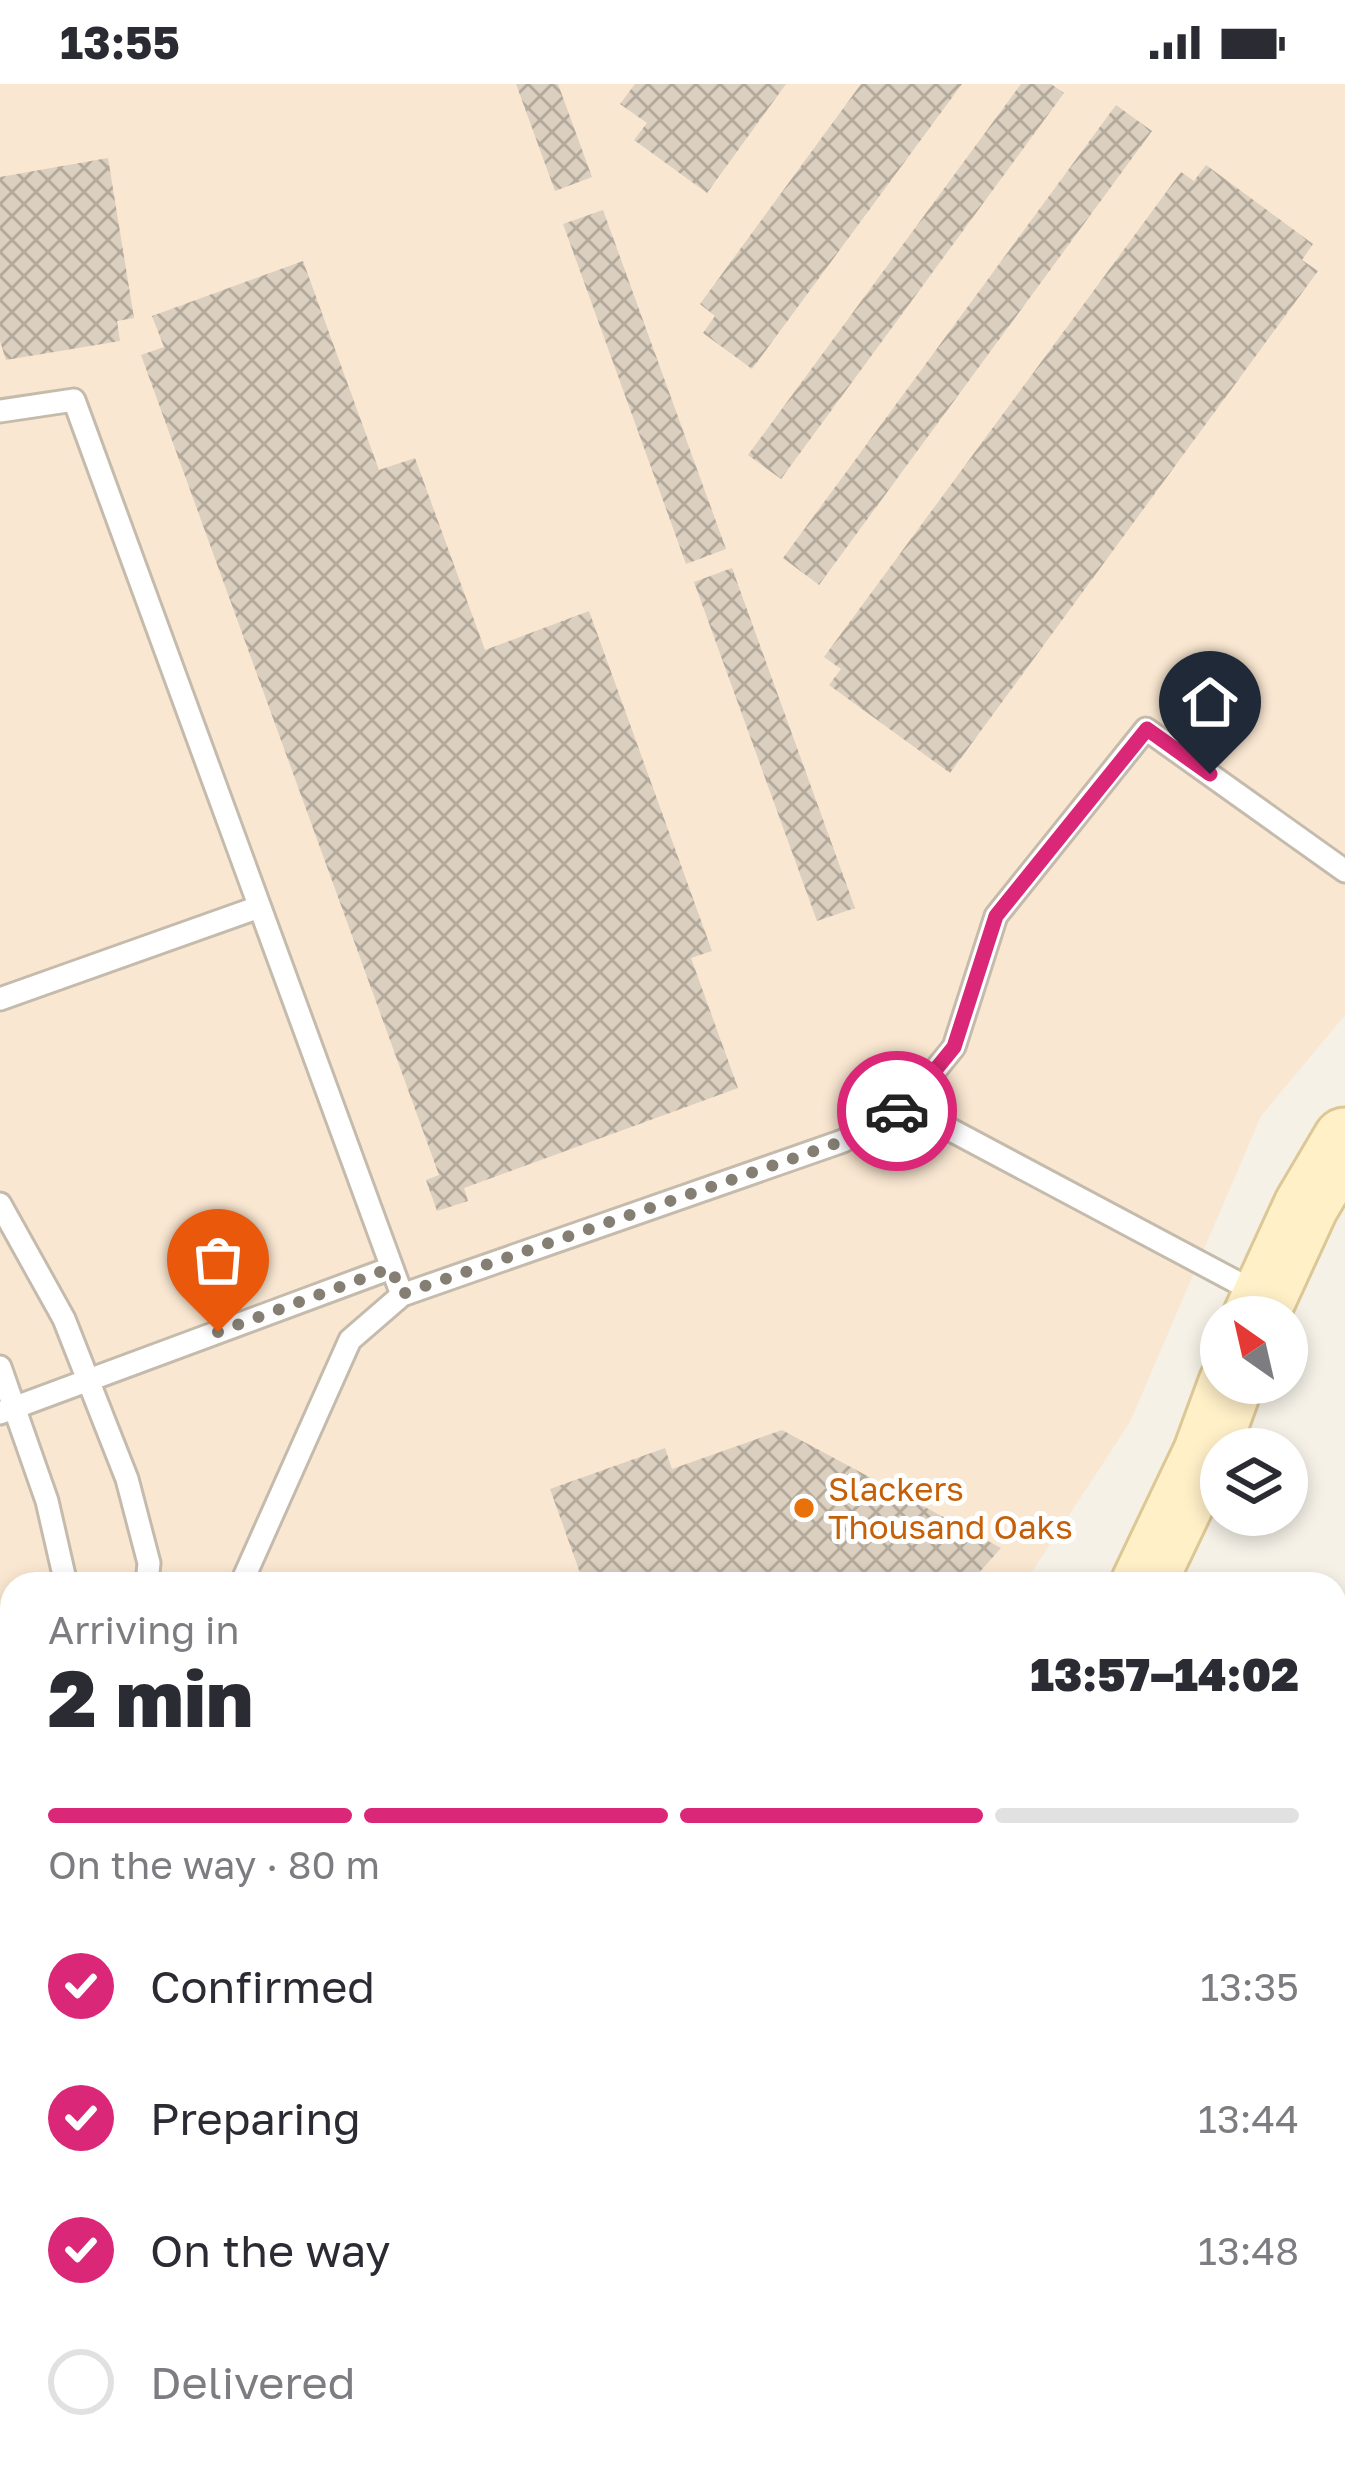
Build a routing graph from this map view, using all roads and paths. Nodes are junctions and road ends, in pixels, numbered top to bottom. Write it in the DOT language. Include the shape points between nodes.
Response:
graph roads {
  1 [pos="0,412"];
  2 [pos="1345,871"];
  3 [pos="259,907"];
  4 [pos="0,999"];
  5 [pos="906,1106"];
  6 [pos="1345,1140"];
  7 [pos="0,1204"];
  8 [pos="391,1268"];
  9 [pos="402,1294"];
  10 [pos="1241,1296"];
  11 [pos="1264,1296"];
  12 [pos="0,1367"];
  13 [pos="88,1381"];
  14 [pos="1223,1404"];
  15 [pos="7,1411"];
  16 [pos="1159,1564"];
  17 [pos="63,1572"];
  18 [pos="148,1572"];
  19 [pos="246,1572"];
  1 -- 3 [label="lane" via="74,400"];
  2 -- 5 [label="lane" via="1147,729 996,916 954,1047"];
  3 -- 4 [label="lane"];
  3 -- 8 [label="lane"];
  5 -- 9 [label="lane" via="843,1141"];
  5 -- 10 [label="lane"];
  6 -- 11 [label="main road"];
  7 -- 13 [label="lane" via="64,1319"];
  8 -- 9 [label="lane"];
  8 -- 13 [label="lane"];
  9 -- 19 [label="lane" via="350,1340"];
  12 -- 15 [label="lane"];
  13 -- 15 [label="lane"];
  13 -- 18 [label="lane" via="127,1479"];
  14 -- 16 [label="main road"];
  15 -- 17 [label="lane" via="47,1501"];
}
